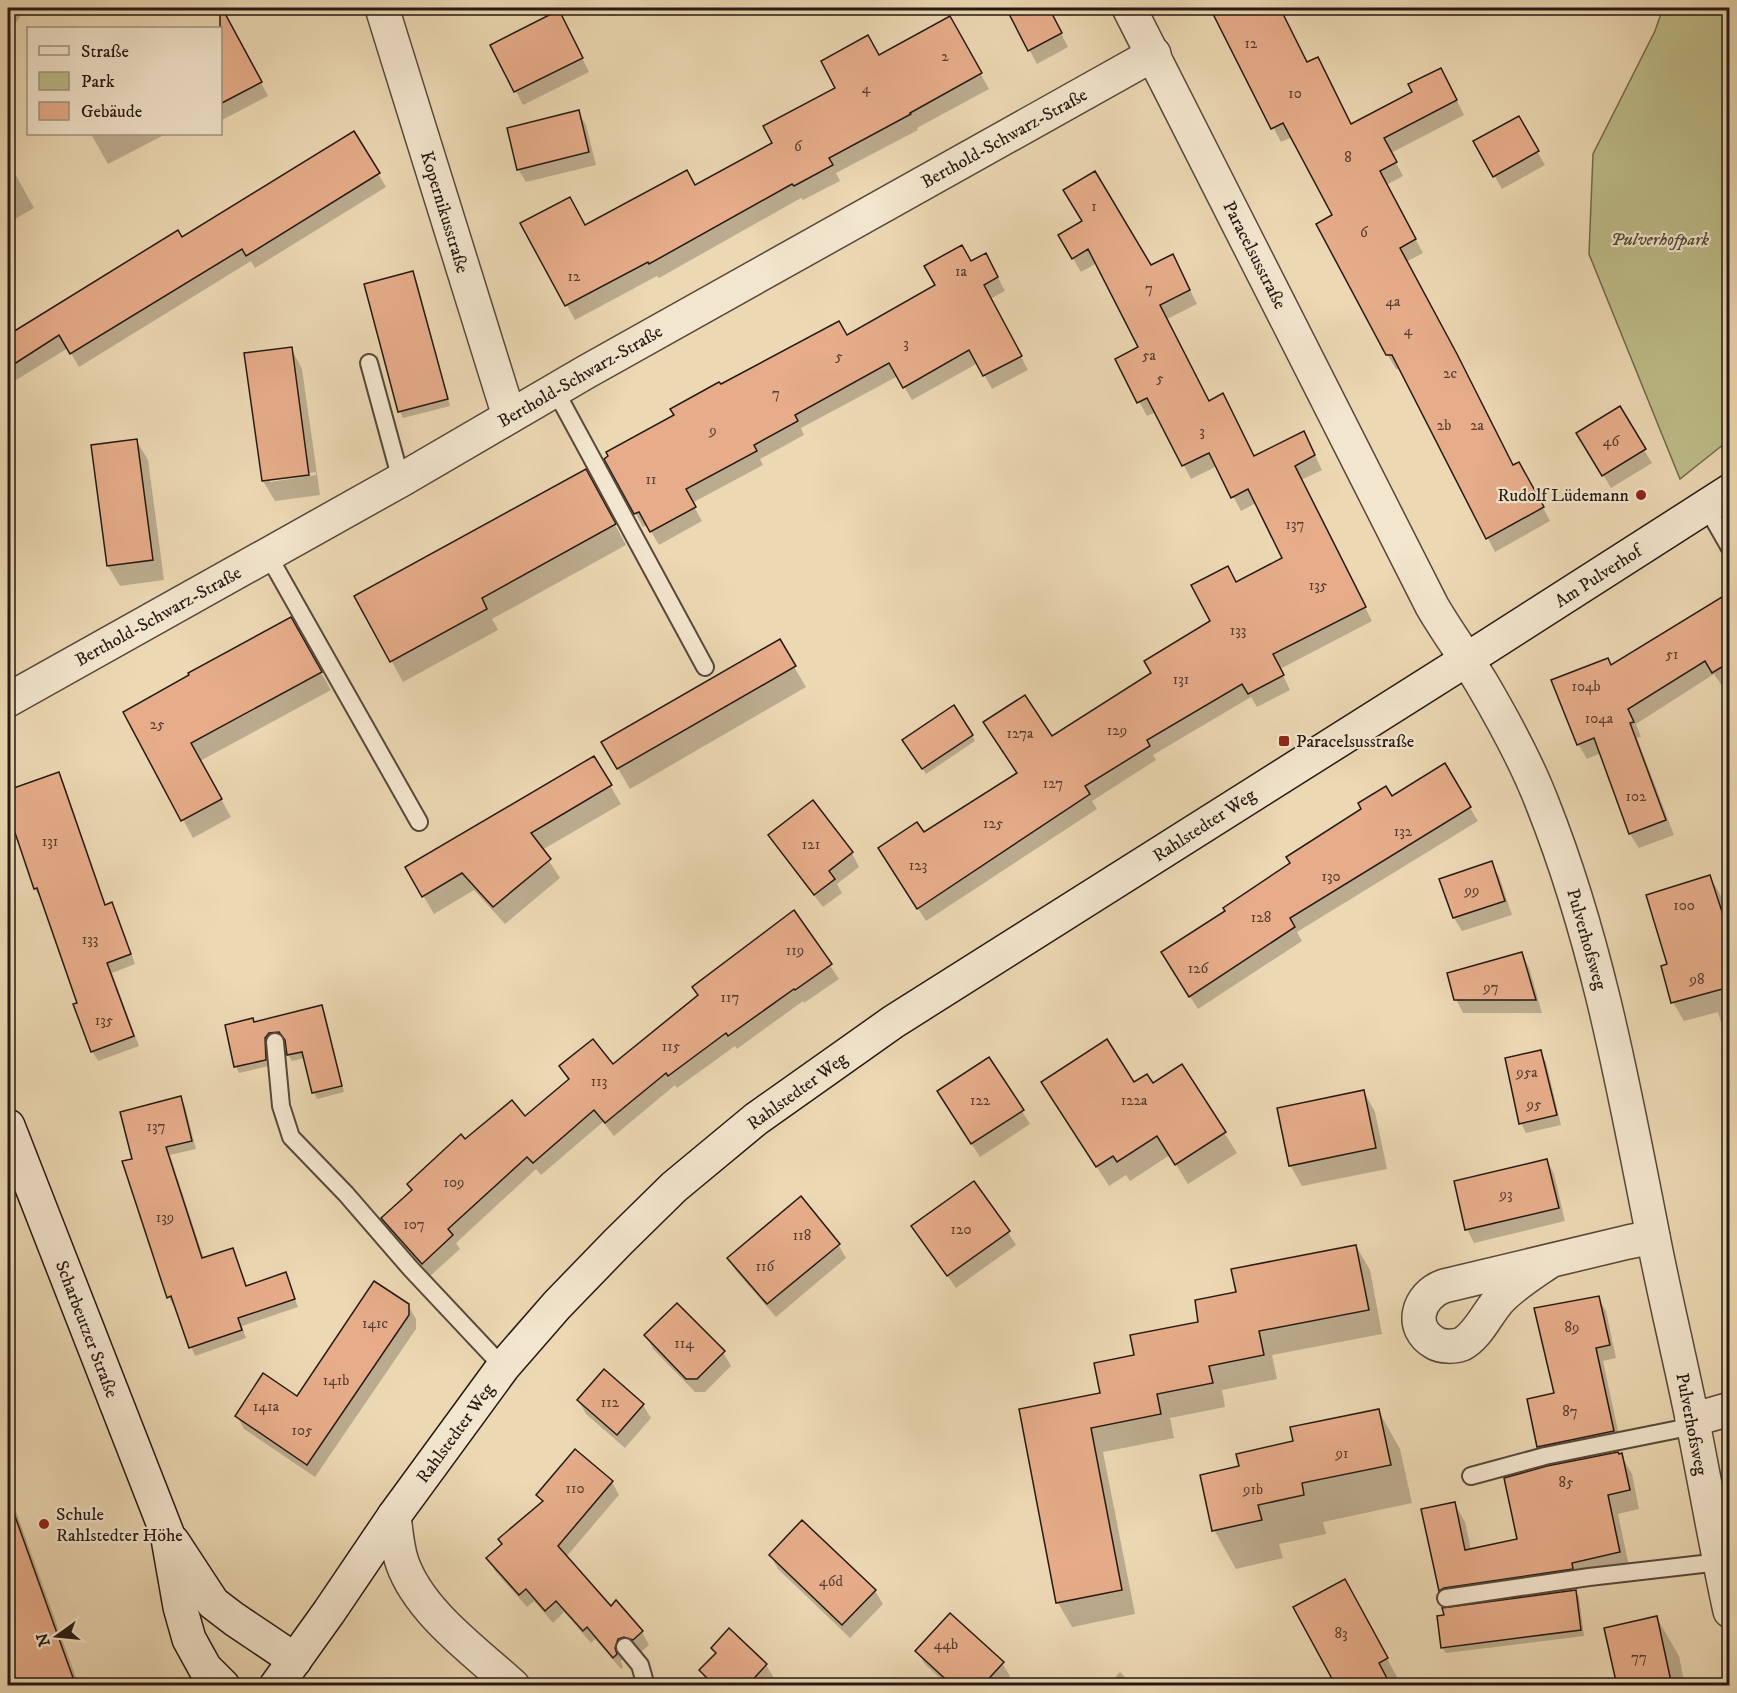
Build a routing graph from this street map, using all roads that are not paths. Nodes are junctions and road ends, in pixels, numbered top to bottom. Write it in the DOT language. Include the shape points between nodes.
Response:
graph roads {
  1 [pos="382,8"];
  2 [pos="1129,8"];
  3 [pos="1154,54"];
  4 [pos="369,363"];
  5 [pos="555,390"];
  6 [pos="509,416"];
  7 [pos="401,480"];
  8 [pos="1718,498"];
  9 [pos="1730,548"];
  10 [pos="268,555"];
  11 [pos="1466,660"];
  12 [pos="705,667"];
  13 [pos="8,700"];
  14 [pos="419,822"];
  15 [pos="275,1042"];
  16 [pos="8,1126"];
  17 [pos="1653,1237"];
  18 [pos="1550,1261"];
  19 [pos="503,1367"];
  20 [pos="1730,1409"];
  21 [pos="1693,1423"];
  22 [pos="1471,1476"];
  23 [pos="394,1516"];
  24 [pos="167,1533"];
  25 [pos="1719,1562"];
  26 [pos="1446,1598"];
  27 [pos="1730,1611"];
  28 [pos="625,1647"];
  29 [pos="285,1673"];
  30 [pos="223,1686"];
  31 [pos="513,1686"];
  32 [pos="646,1686"];
  1 -- 6 [label="street, Kopernikusstraße"];
  2 -- 3 [label="street, Paracelsusstraße"];
  3 -- 5 [label="street, Berthold-Schwarz-Straße"];
  3 -- 11 [label="street, Paracelsusstraße" via="1432,606"];
  4 -- 7 [label="lane"];
  5 -- 6 [label="street, Berthold-Schwarz-Straße"];
  5 -- 12 [label="lane"];
  6 -- 7 [label="street, Berthold-Schwarz-Straße"];
  7 -- 10 [label="street, Berthold-Schwarz-Straße"];
  8 -- 9 [label="lane"];
  8 -- 11 [label="street, Am Pulverhof"];
  10 -- 13 [label="street, Berthold-Schwarz-Straße"];
  10 -- 14 [label="lane"];
  11 -- 17 [label="street, Pulverhofsweg" via="1511,736 1566,868 1616,1047"];
  11 -- 19 [label="street, Rahlstedter Weg" via="893,1022 756,1119 674,1187 557,1305"];
  15 -- 19 [label="lane" via="281,1106 291,1137"];
  16 -- 24 [label="street, Scharbeutzer Straße"];
  17 -- 18 [label="street"];
  17 -- 21 [label="street, Pulverhofsweg"];
  19 -- 23 [label="street, Rahlstedter Weg"];
  20 -- 21 [label="street"];
  21 -- 22 [label="lane"];
  21 -- 25 [label="street, Pulverhofsweg"];
  23 -- 29 [label="street, Rahlstedter Weg"];
  23 -- 31 [label="street" via="401,1560 414,1587 438,1618"];
  24 -- 29 [label="street, Scharbeutzer Straße" via="213,1603 234,1619"];
  24 -- 30 [label="street, Scharbeutzer Straße" via="189,1639 205,1668"];
  25 -- 26 [label="lane"];
  25 -- 27 [label="street, Pulverhofsweg"];
  28 -- 32 [label="lane" via="640,1665"];
}
